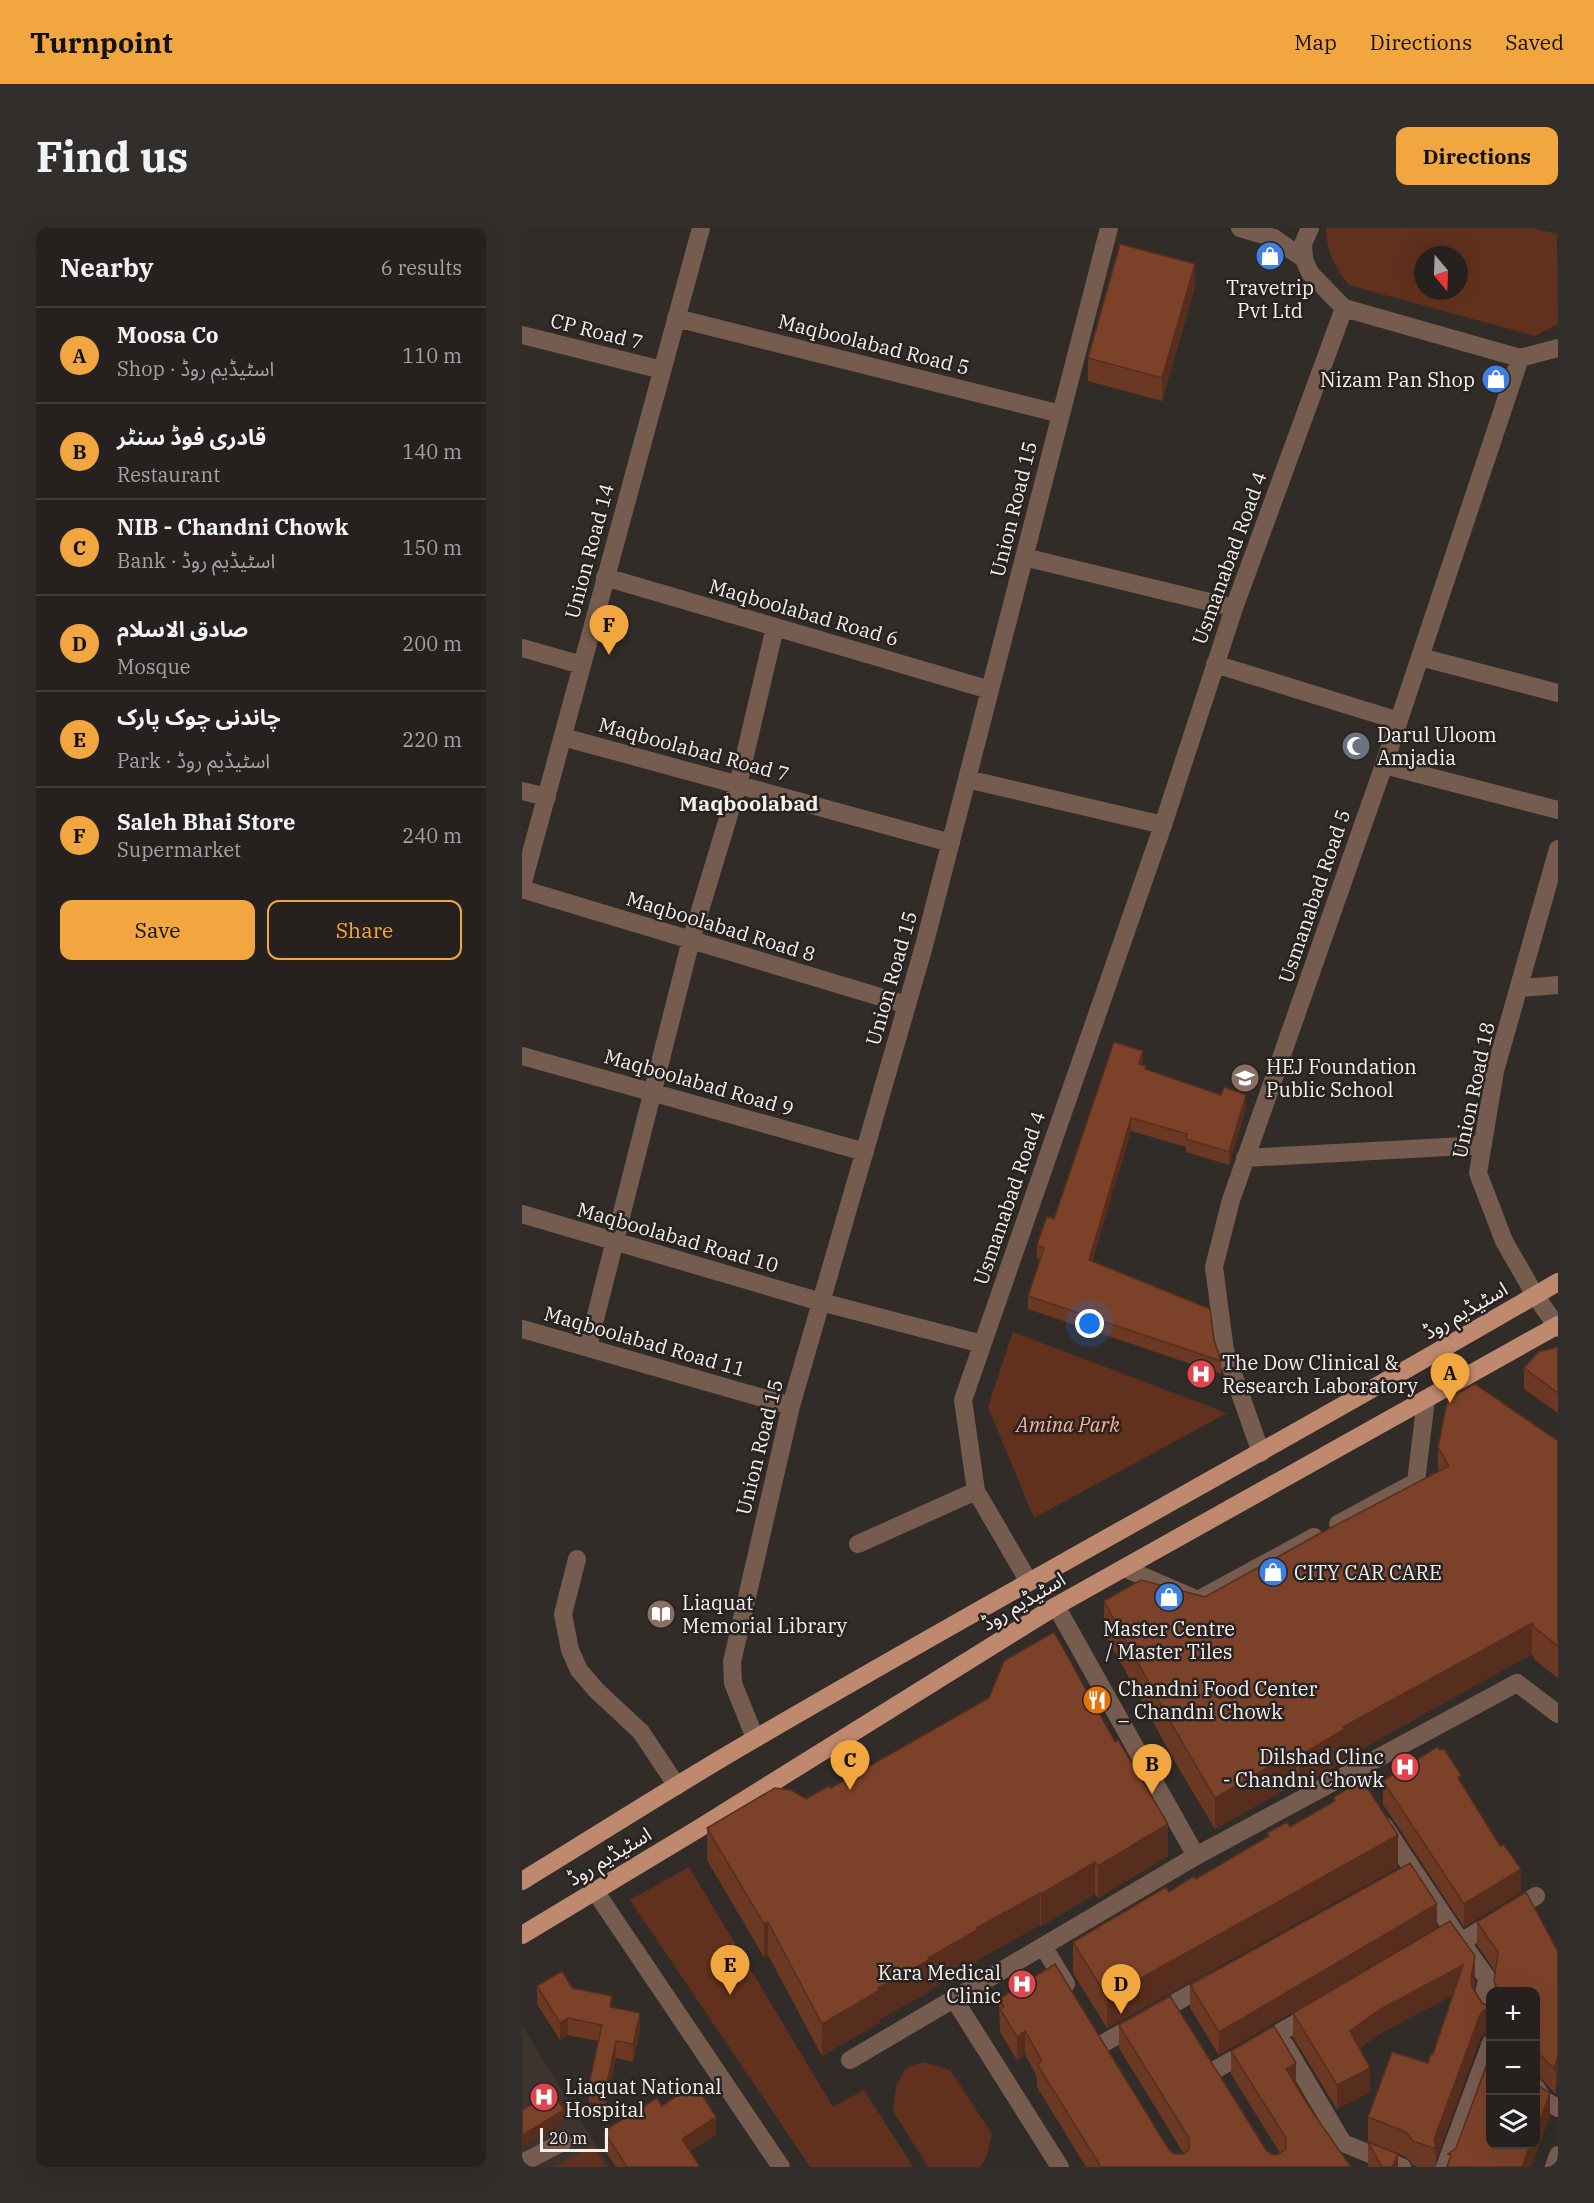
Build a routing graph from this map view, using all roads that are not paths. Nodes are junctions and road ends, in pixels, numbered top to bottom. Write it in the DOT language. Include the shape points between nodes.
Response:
graph roads {
  1 [pos="1108,228"];
  2 [pos="1240,228"];
  3 [pos="1310,228"];
  4 [pos="697,229"];
  5 [pos="1304,259"];
  6 [pos="1344,308"];
  7 [pos="676,318"];
  8 [pos="522,335"];
  9 [pos="1558,348"];
  10 [pos="1520,358"];
  11 [pos="662,370"];
  12 [pos="1061,414"];
  13 [pos="1024,557"];
  14 [pos="605,577"];
  15 [pos="1234,608"];
  16 [pos="776,627"];
  17 [pos="522,648"];
  18 [pos="1420,657"];
  19 [pos="1215,664"];
  20 [pos="582,665"];
  21 [pos="990,690"];
  22 [pos="1558,693"];
  23 [pos="1399,721"];
  24 [pos="563,737"];
  25 [pos="1384,765"];
  26 [pos="967,779"];
  27 [pos="738,785"];
  28 [pos="522,791"];
  29 [pos="547,797"];
  30 [pos="1558,810"];
  31 [pos="1163,825"];
  32 [pos="951,843"];
  33 [pos="1558,849"];
  34 [pos="522,887"];
  35 [pos="691,940"];
  36 [pos="1558,985"];
  37 [pos="1520,988"];
  38 [pos="907,1005"];
  39 [pos="522,1056"];
  40 [pos="653,1093"];
  41 [pos="1483,1145"];
  42 [pos="865,1152"];
  43 [pos="1245,1158"];
  44 [pos="522,1214"];
  45 [pos="613,1241"];
  46 [pos="1558,1282"];
  47 [pos="1535,1295"];
  48 [pos="821,1302"];
  49 [pos="1558,1326"];
  50 [pos="522,1329"];
  51 [pos="982,1344"];
  52 [pos="588,1347"];
  53 [pos="1462,1378"];
  54 [pos="1481,1392"];
  55 [pos="1426,1399"];
  56 [pos="791,1406"];
  57 [pos="1261,1453"];
  58 [pos="976,1491"];
  59 [pos="858,1544"];
  60 [pos="577,1559"];
  61 [pos="1124,1568"];
  62 [pos="1029,1582"];
  63 [pos="1056,1606"];
  64 [pos="1558,1714"];
  65 [pos="755,1738"];
  66 [pos="1350,1773"];
  67 [pos="677,1786"];
  68 [pos="1362,1793"];
  69 [pos="1375,1812"];
  70 [pos="1196,1856"];
  71 [pos="522,1881"];
  72 [pos="595,1891"];
  73 [pos="1536,1896"];
  74 [pos="522,1935"];
  75 [pos="1452,1937"];
  76 [pos="1043,1946"];
  77 [pos="1225,1975"];
  78 [pos="1072,1995"];
  79 [pos="954,1999"];
  80 [pos="1173,2003"];
  81 [pos="1330,2004"];
  82 [pos="1486,2013"];
  83 [pos="1185,2022"];
  84 [pos="1278,2034"];
  85 [pos="1203,2051"];
  86 [pos="1486,2056"];
  87 [pos="850,2060"];
  88 [pos="1114,2063"];
  89 [pos="1215,2070"];
  90 [pos="1227,2090"];
  91 [pos="1540,2094"];
  92 [pos="1558,2108"];
  93 [pos="563,2142"];
  94 [pos="1558,2155"];
  95 [pos="522,2163"];
  96 [pos="781,2167"];
  97 [pos="1060,2167"];
  98 [pos="1402,2167"];
  99 [pos="1444,2167"];
  100 [pos="1554,2167"];
  1 -- 12 [label="street, Union Road 15"];
  2 -- 5 [label="street" via="1274,238"];
  3 -- 5 [label="street" via="1303,244"];
  4 -- 7 [label="street, Union Road 14"];
  5 -- 6 [label="street" via="1310,273"];
  6 -- 10 [label="street"];
  6 -- 15 [label="street, Usmanabad Road 4"];
  7 -- 11 [label="street, Union Road 14"];
  7 -- 12 [label="street, Maqboolabad Road 5"];
  8 -- 11 [label="street, CP Road 7"];
  9 -- 10 [label="street"];
  10 -- 18 [label="street, Usmanabad Road 5"];
  11 -- 14 [label="street, Union Road 14"];
  12 -- 13 [label="street, Union Road 15"];
  13 -- 15 [label="street"];
  13 -- 21 [label="street, Union Road 15"];
  14 -- 16 [label="street, Maqboolabad Road 6"];
  14 -- 20 [label="street, Union Road 14"];
  15 -- 19 [label="street, Usmanabad Road 4"];
  16 -- 21 [label="street, Maqboolabad Road 6"];
  16 -- 27 [label="street"];
  17 -- 20 [label="street"];
  18 -- 22 [label="street"];
  18 -- 23 [label="street, Usmanabad Road 5"];
  19 -- 23 [label="street"];
  19 -- 31 [label="street, Usmanabad Road 4"];
  20 -- 24 [label="street, Union Road 14"];
  21 -- 26 [label="street, Union Road 15"];
  23 -- 25 [label="street, Usmanabad Road 5"];
  24 -- 27 [label="street, Maqboolabad Road 7"];
  24 -- 29 [label="street, Union Road 14"];
  25 -- 30 [label="street"];
  25 -- 43 [label="street, Usmanabad Road 5"];
  26 -- 31 [label="street"];
  26 -- 32 [label="street, Union Road 15"];
  27 -- 32 [label="street, Maqboolabad Road 7"];
  27 -- 35 [label="street"];
  28 -- 29 [label="street"];
  29 -- 34 [label="street, Union Road 14"];
  31 -- 51 [label="street, Usmanabad Road 4"];
  32 -- 38 [label="street, Union Road 15"];
  33 -- 37 [label="street, Union Road 18"];
  34 -- 35 [label="street, Maqboolabad Road 8"];
  35 -- 38 [label="street, Maqboolabad Road 8"];
  35 -- 40 [label="street"];
  36 -- 37 [label="street"];
  37 -- 41 [label="street, Union Road 18" via="1495,1071"];
  38 -- 42 [label="street, Union Road 15"];
  39 -- 40 [label="street, Maqboolabad Road 9"];
  40 -- 42 [label="street, Maqboolabad Road 9"];
  40 -- 45 [label="street"];
  41 -- 43 [label="street"];
  41 -- 47 [label="street, Union Road 18" via="1478,1173 1504,1241"];
  42 -- 48 [label="street, Union Road 15"];
  43 -- 57 [label="street, Usmanabad Road 5" via="1214,1267 1225,1351"];
  44 -- 45 [label="street, Maqboolabad Road 10"];
  45 -- 48 [label="street, Maqboolabad Road 10"];
  45 -- 52 [label="street"];
  46 -- 47 [label="main road, اسٹیڈیم روڈ"];
  47 -- 49 [label="street, Union Road 18"];
  47 -- 57 [label="main road, اسٹیڈیم روڈ"];
  48 -- 51 [label="street"];
  48 -- 56 [label="street, Union Road 15"];
  49 -- 53 [label="main road, اسٹیڈیم روڈ"];
  50 -- 52 [label="street, Maqboolabad Road 11"];
  51 -- 58 [label="street, Usmanabad Road 4" via="963,1400"];
  52 -- 56 [label="street, Maqboolabad Road 11"];
  53 -- 54 [label="street"];
  53 -- 55 [label="main road, اسٹیڈیم روڈ"];
  55 -- 61 [label="main road, اسٹیڈیم روڈ"];
  55 -- 61 [label="street" via="1416,1482 1198,1600"];
  56 -- 65 [label="street, Union Road 15" via="732,1662 733,1683"];
  57 -- 62 [label="main road, اسٹیڈیم روڈ"];
  58 -- 59 [label="street"];
  58 -- 62 [label="street, Usmanabad Road 4"];
  60 -- 67 [label="street" via="563,1614 570,1650 579,1670 641,1732"];
  61 -- 63 [label="main road, اسٹیڈیم روڈ"];
  62 -- 65 [label="main road, اسٹیڈیم روڈ"];
  63 -- 70 [label="street"];
  63 -- 72 [label="main road, اسٹیڈیم روڈ"];
  64 -- 66 [label="street" via="1517,1683"];
  65 -- 67 [label="main road, اسٹیڈیم روڈ"];
  66 -- 68 [label="street"];
  66 -- 70 [label="street"];
  67 -- 71 [label="main road, اسٹیڈیم روڈ"];
  69 -- 75 [label="street" via="1408,1874"];
  70 -- 76 [label="street"];
  72 -- 74 [label="main road, اسٹیڈیم روڈ"];
  72 -- 96 [label="street"];
  73 -- 75 [label="street"];
  75 -- 82 [label="street" via="1487,1978 1482,2006"];
  76 -- 78 [label="street"];
  76 -- 79 [label="street"];
  77 -- 80 [label="street"];
  79 -- 87 [label="street"];
  79 -- 97 [label="street"];
  80 -- 83 [label="street"];
  80 -- 88 [label="street" via="1099,2039"];
  81 -- 84 [label="street"];
  84 -- 89 [label="street"];
  84 -- 98 [label="street" via="1343,2143"];
  85 -- 89 [label="street"];
  86 -- 99 [label="street"];
  89 -- 90 [label="street"];
  91 -- 92 [label="street"];
  93 -- 95 [label="street"];
  94 -- 100 [label="street"];
}
